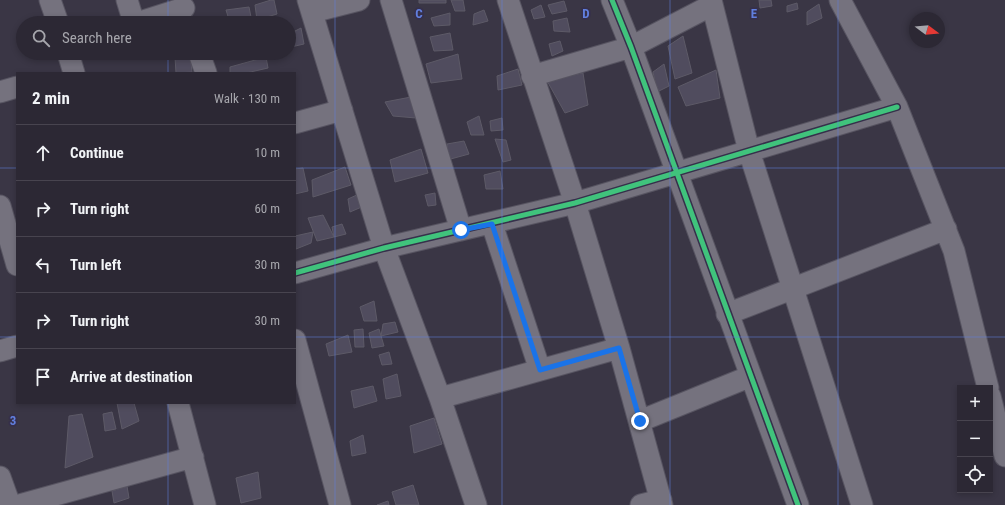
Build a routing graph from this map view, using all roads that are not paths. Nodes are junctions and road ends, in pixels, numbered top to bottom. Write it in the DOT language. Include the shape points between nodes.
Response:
graph roads {
  1 [pos="50,0"];
  2 [pos="127,0"];
  3 [pos="358,0"];
  4 [pos="390,0"];
  5 [pos="508,0"];
  6 [pos="612,0"];
  7 [pos="840,0"];
  8 [pos="711,3"];
  9 [pos="310,6"];
  10 [pos="185,10"];
  11 [pos="56,16"];
  12 [pos="133,16"];
  13 [pos="162,16"];
  14 [pos="631,47"];
  15 [pos="201,60"];
  16 [pos="206,72"];
  17 [pos="532,76"];
  18 [pos="16,87"];
  19 [pos="0,92"];
  20 [pos="897,107"];
  21 [pos="342,110"];
  22 [pos="296,123"];
  23 [pos="749,151"];
  24 [pos="676,174"];
  25 [pos="575,203"];
  26 [pos="0,206"];
  27 [pos="492,224"];
  28 [pos="946,229"];
  29 [pos="461,230"];
  30 [pos="384,248"];
  31 [pos="16,261"];
  32 [pos="296,273"];
  33 [pos="794,288"];
  34 [pos="728,314"];
  35 [pos="296,344"];
  36 [pos="16,346"];
  37 [pos="619,348"];
  38 [pos="0,351"];
  39 [pos="540,370"];
  40 [pos="751,376"];
  41 [pos="987,385"];
  42 [pos="440,398"];
  43 [pos="178,404"];
  44 [pos="993,408"];
  45 [pos="640,421"];
  46 [pos="193,456"];
  47 [pos="1005,456"];
  48 [pos="0,478"];
  49 [pos="74,497"];
  50 [pos="655,503"];
  51 [pos="10,505"];
  52 [pos="19,505"];
  53 [pos="205,505"];
  54 [pos="340,505"];
  55 [pos="476,505"];
  56 [pos="798,505"];
  57 [pos="862,505"];
  1 -- 11 [label="street"];
  2 -- 12 [label="street"];
  3 -- 9 [label="street"];
  4 -- 29 [label="street"];
  5 -- 17 [label="street"];
  6 -- 14 [label="street"];
  7 -- 20 [label="street"];
  8 -- 14 [label="street"];
  8 -- 23 [label="street"];
  9 -- 21 [label="street"];
  10 -- 13 [label="street"];
  14 -- 17 [label="street"];
  14 -- 24 [label="street"];
  15 -- 16 [label="street"];
  17 -- 25 [label="street"];
  18 -- 19 [label="street"];
  20 -- 23 [label="street"];
  20 -- 28 [label="street"];
  21 -- 22 [label="street"];
  21 -- 30 [label="street"];
  23 -- 24 [label="street"];
  23 -- 33 [label="street"];
  24 -- 25 [label="street"];
  24 -- 34 [label="street"];
  25 -- 27 [label="street"];
  25 -- 37 [label="street"];
  26 -- 31 [label="street"];
  27 -- 29 [label="street"];
  27 -- 39 [label="street"];
  28 -- 33 [label="street"];
  28 -- 41 [label="street" via="954,251"];
  29 -- 30 [label="street"];
  30 -- 32 [label="street"];
  30 -- 42 [label="street"];
  33 -- 34 [label="street"];
  33 -- 57 [label="street"];
  34 -- 40 [label="street"];
  35 -- 54 [label="street"];
  36 -- 38 [label="street"];
  37 -- 39 [label="street"];
  37 -- 45 [label="street"];
  39 -- 42 [label="street"];
  40 -- 45 [label="street"];
  40 -- 56 [label="street"];
  42 -- 55 [label="street"];
  43 -- 46 [label="street"];
  44 -- 47 [label="street"];
  45 -- 50 [label="street"];
  46 -- 49 [label="street"];
  46 -- 53 [label="street"];
  48 -- 51 [label="street"];
  49 -- 52 [label="street"];
}
